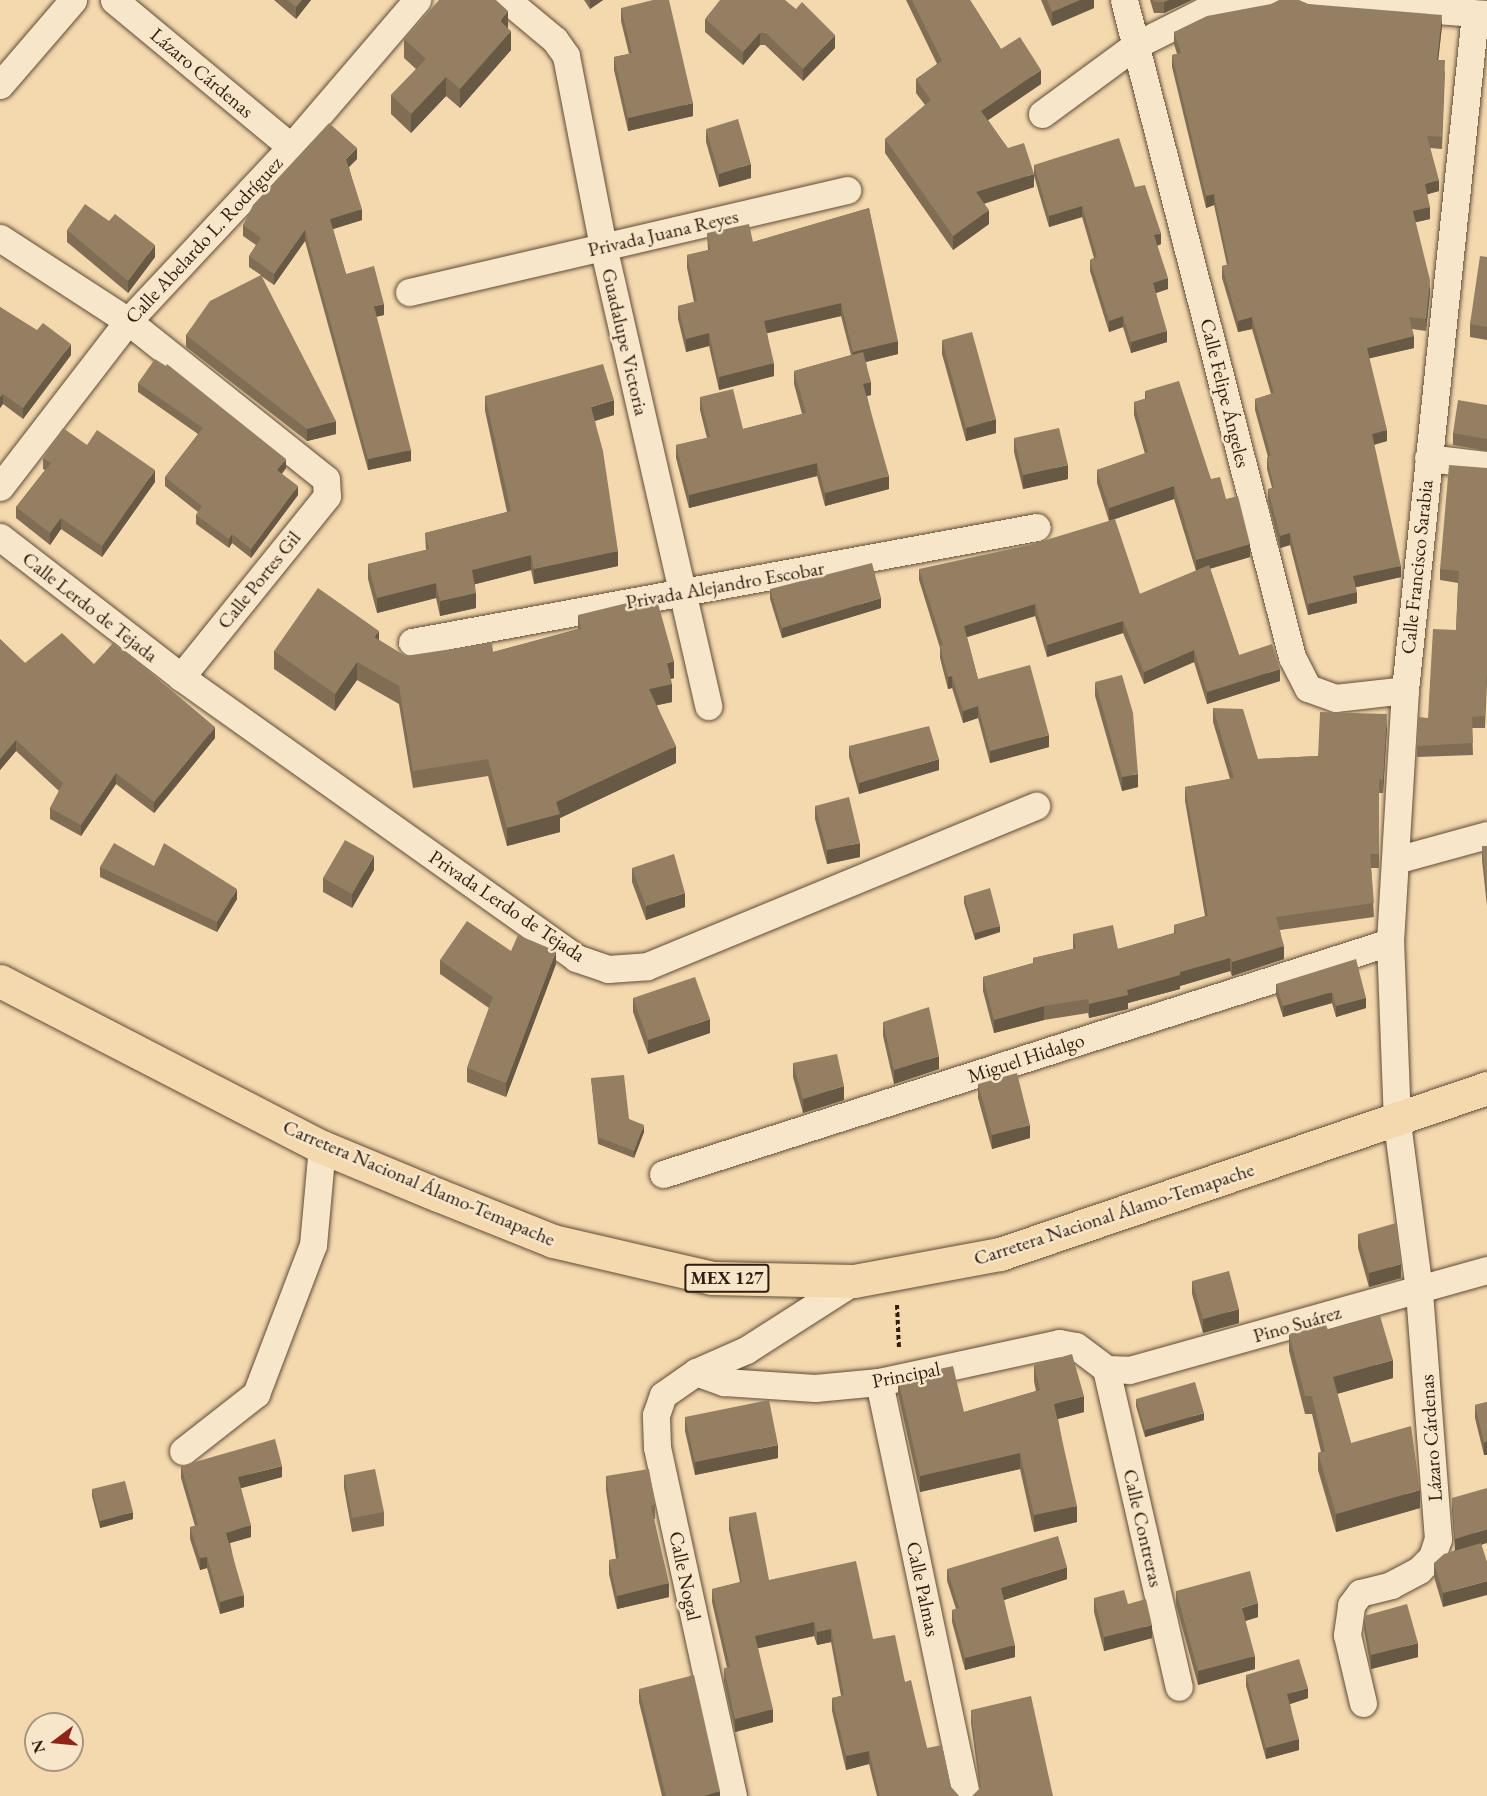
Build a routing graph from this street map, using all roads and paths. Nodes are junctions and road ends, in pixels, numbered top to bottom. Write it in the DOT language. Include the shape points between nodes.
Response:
graph roads {
  1 [pos="73,0"];
  2 [pos="114,0"];
  3 [pos="417,0"];
  4 [pos="507,0"];
  5 [pos="1124,0"];
  6 [pos="1268,0"];
  7 [pos="1309,0"];
  8 [pos="1481,14"];
  9 [pos="1136,45"];
  10 [pos="0,85"];
  11 [pos="1042,114"];
  12 [pos="291,147"];
  13 [pos="847,190"];
  14 [pos="0,238"];
  15 [pos="603,246"];
  16 [pos="409,292"];
  17 [pos="128,321"];
  18 [pos="1428,458"];
  19 [pos="1487,465"];
  20 [pos="0,487"];
  21 [pos="1037,527"];
  22 [pos="0,537"];
  23 [pos="682,593"];
  24 [pos="412,642"];
  25 [pos="180,676"];
  26 [pos="1405,690"];
  27 [pos="708,706"];
  28 [pos="1036,806"];
  29 [pos="1487,835"];
  30 [pos="1396,860"];
  31 [pos="1390,942"];
  32 [pos="0,981"];
  33 [pos="1487,1088"];
  34 [pos="1397,1122"];
  35 [pos="322,1147"];
  36 [pos="663,1174"];
  37 [pos="1487,1270"];
  38 [pos="895,1274"];
  39 [pos="854,1281"];
  40 [pos="1419,1290"];
  41 [pos="1106,1369"];
  42 [pos="696,1372"];
  43 [pos="890,1379"];
  44 [pos="183,1451"];
  45 [pos="1179,1687"];
  46 [pos="1363,1703"];
  47 [pos="733,1796"];
  48 [pos="966,1796"];
  1 -- 10 [label="street"];
  2 -- 12 [label="street, Lázaro Cárdenas"];
  3 -- 12 [label="street, Calle Abelardo L. Rodríguez"];
  4 -- 15 [label="street, Guadalupe Victoria" via="555,40 566,56"];
  5 -- 9 [label="street, Calle Felipe Ángeles"];
  6 -- 9 [label="street" via="1202,12"];
  7 -- 8 [label="street"];
  8 -- 18 [label="street, Calle Francisco Sarabia"];
  9 -- 11 [label="street"];
  9 -- 26 [label="street, Calle Felipe Ángeles" via="1292,657 1308,688 1335,698"];
  12 -- 17 [label="street, Calle Abelardo L. Rodríguez"];
  13 -- 15 [label="street, Privada Juana Reyes"];
  14 -- 17 [label="street"];
  15 -- 16 [label="street, Privada Juana Reyes"];
  15 -- 23 [label="street, Guadalupe Victoria"];
  17 -- 20 [label="street, Calle Abelardo L. Rodríguez"];
  17 -- 25 [label="street, Calle Portes Gil" via="326,479 327,496"];
  18 -- 19 [label="street"];
  18 -- 26 [label="street, Calle Francisco Sarabia"];
  21 -- 23 [label="street, Privada Alejandro Escobar"];
  22 -- 25 [label="street, Calle Lerdo de Tejada"];
  23 -- 24 [label="street, Privada Alejandro Escobar"];
  23 -- 27 [label="street, Guadalupe Victoria"];
  25 -- 28 [label="street, Privada Lerdo de Tejada" via="576,958 608,969 647,966"];
  26 -- 30 [label="street, Calle Francisco Sarabia"];
  29 -- 30 [label="street"];
  30 -- 31 [label="street, Calle Francisco Sarabia"];
  31 -- 34 [label="street, Calle Francisco Sarabia"];
  31 -- 36 [label="street, Miguel Hidalgo"];
  32 -- 35 [label="main road, Carretera Nacional Álamo-Temapache / MEX 127"];
  33 -- 34 [label="main road, Carretera Nacional Álamo-Temapache / MEX 127"];
  34 -- 38 [label="main road, Carretera Nacional Álamo-Temapache / MEX 127" via="1000,1254"];
  34 -- 40 [label="street, Lázaro Cárdenas"];
  35 -- 39 [label="main road, Carretera Nacional Álamo-Temapache / MEX 127" via="554,1241 712,1278"];
  35 -- 44 [label="street" via="314,1245 255,1394"];
  37 -- 40 [label="street, Pino Suárez"];
  38 -- 39 [label="main road, Carretera Nacional Álamo-Temapache / MEX 127"];
  38 -- 43 [label="path"];
  39 -- 42 [label="street, Calle Nogal" via="746,1350"];
  40 -- 41 [label="street, Pino Suárez" via="1129,1370"];
  40 -- 46 [label="street, Lázaro Cárdenas" via="1438,1539 1432,1557 1419,1570 1360,1593 1351,1605 1347,1635"];
  41 -- 43 [label="street, Principal" via="1076,1346 1059,1343"];
  41 -- 45 [label="street, Calle Contreras"];
  42 -- 43 [label="street, Principal" via="724,1382 815,1388"];
  42 -- 47 [label="street, Calle Nogal" via="663,1395 656,1415 657,1447"];
  43 -- 48 [label="street, Calle Palmas"];
}
